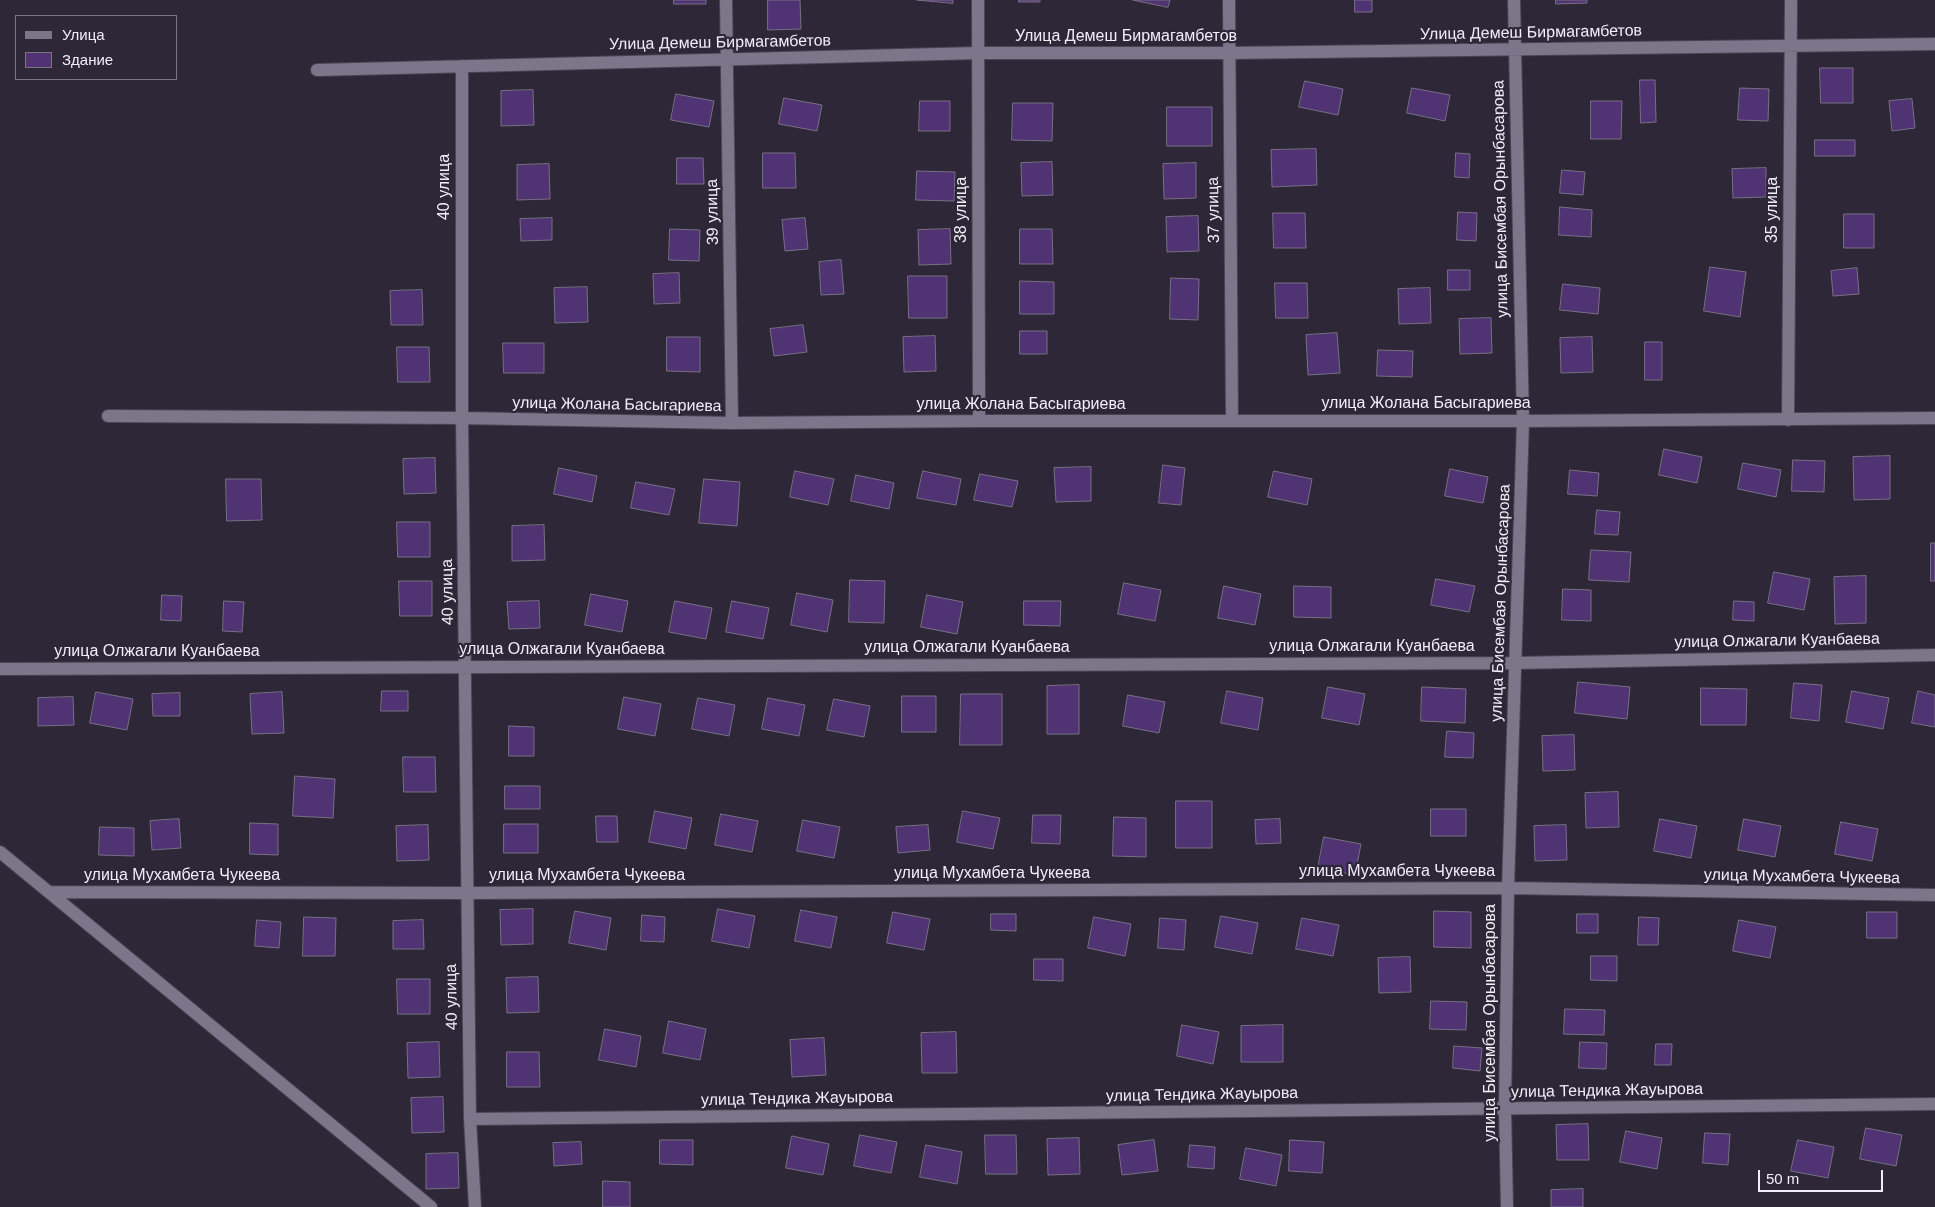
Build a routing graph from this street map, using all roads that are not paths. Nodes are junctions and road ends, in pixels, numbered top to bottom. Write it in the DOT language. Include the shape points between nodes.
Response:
graph roads {
  1 [pos="726,0"];
  2 [pos="978,0"];
  3 [pos="1229,0"];
  4 [pos="1514,0"];
  5 [pos="1791,0"];
  6 [pos="1935,44"];
  7 [pos="1790,46"];
  8 [pos="1514,50"];
  9 [pos="978,53"];
  10 [pos="1228,53"];
  11 [pos="726,60"];
  12 [pos="462,66"];
  13 [pos="317,70"];
  14 [pos="108,416"];
  15 [pos="462,418"];
  16 [pos="1935,418"];
  17 [pos="1232,420"];
  18 [pos="1788,420"];
  19 [pos="979,421"];
  20 [pos="1523,421"];
  21 [pos="732,423"];
  22 [pos="1935,655"];
  23 [pos="1515,663"];
  24 [pos="466,667"];
  25 [pos="0,669"];
  26 [pos="0,852"];
  27 [pos="1508,888"];
  28 [pos="49,892"];
  29 [pos="468,893"];
  30 [pos="1935,895"];
  31 [pos="1935,1104"];
  32 [pos="1505,1108"];
  33 [pos="470,1119"];
  34 [pos="431,1207"];
  35 [pos="475,1207"];
  36 [pos="1507,1207"];
  1 -- 11 [label="street, 39 улица"];
  2 -- 9 [label="street, 38 улица"];
  3 -- 10 [label="street, 37 улица"];
  4 -- 8 [label="street, улица Бисембая Орынбасарова"];
  5 -- 7 [label="street, 35 улица"];
  6 -- 7 [label="street, Улица Демеш Бирмагамбетов"];
  7 -- 8 [label="street, Улица Демеш Бирмагамбетов"];
  7 -- 18 [label="street, 35 улица"];
  8 -- 10 [label="street, Улица Демеш Бирмагамбетов"];
  8 -- 20 [label="street, улица Бисембая Орынбасарова"];
  9 -- 10 [label="street, Улица Демеш Бирмагамбетов"];
  9 -- 11 [label="street, Улица Демеш Бирмагамбетов"];
  9 -- 19 [label="street, 38 улица"];
  10 -- 17 [label="street, 37 улица"];
  11 -- 12 [label="street, Улица Демеш Бирмагамбетов"];
  11 -- 21 [label="street, 39 улица"];
  12 -- 13 [label="street, Улица Демеш Бирмагамбетов"];
  12 -- 15 [label="street, 40 улица"];
  14 -- 15 [label="street, улица Жолана Басыгариева"];
  15 -- 21 [label="street, улица Жолана Басыгариева"];
  15 -- 24 [label="street, 40 улица"];
  16 -- 18 [label="street, улица Жолана Басыгариева"];
  17 -- 19 [label="street, улица Жолана Басыгариева"];
  17 -- 20 [label="street, улица Жолана Басыгариева"];
  18 -- 20 [label="street, улица Жолана Басыгариева"];
  19 -- 21 [label="street, улица Жолана Басыгариева"];
  20 -- 23 [label="street, улица Бисембая Орынбасарова"];
  22 -- 23 [label="street, улица Олжагали Куанбаева"];
  23 -- 24 [label="street, улица Олжагали Куанбаева"];
  23 -- 27 [label="street, улица Бисембая Орынбасарова"];
  24 -- 25 [label="street, улица Олжагали Куанбаева"];
  24 -- 29 [label="street, 40 улица"];
  26 -- 28 [label="street"];
  27 -- 29 [label="street, улица Мухамбета Чукеева"];
  27 -- 30 [label="street, улица Мухамбета Чукеева"];
  27 -- 32 [label="street, улица Бисембая Орынбасарова"];
  28 -- 29 [label="street, улица Мухамбета Чукеева"];
  28 -- 34 [label="street"];
  29 -- 33 [label="street, 40 улица"];
  31 -- 32 [label="street, улица Тендика Жауырова"];
  32 -- 33 [label="street, улица Тендика Жауырова"];
  32 -- 36 [label="street, улица Бисембая Орынбасарова"];
  33 -- 35 [label="street, 40 улица"];
}
